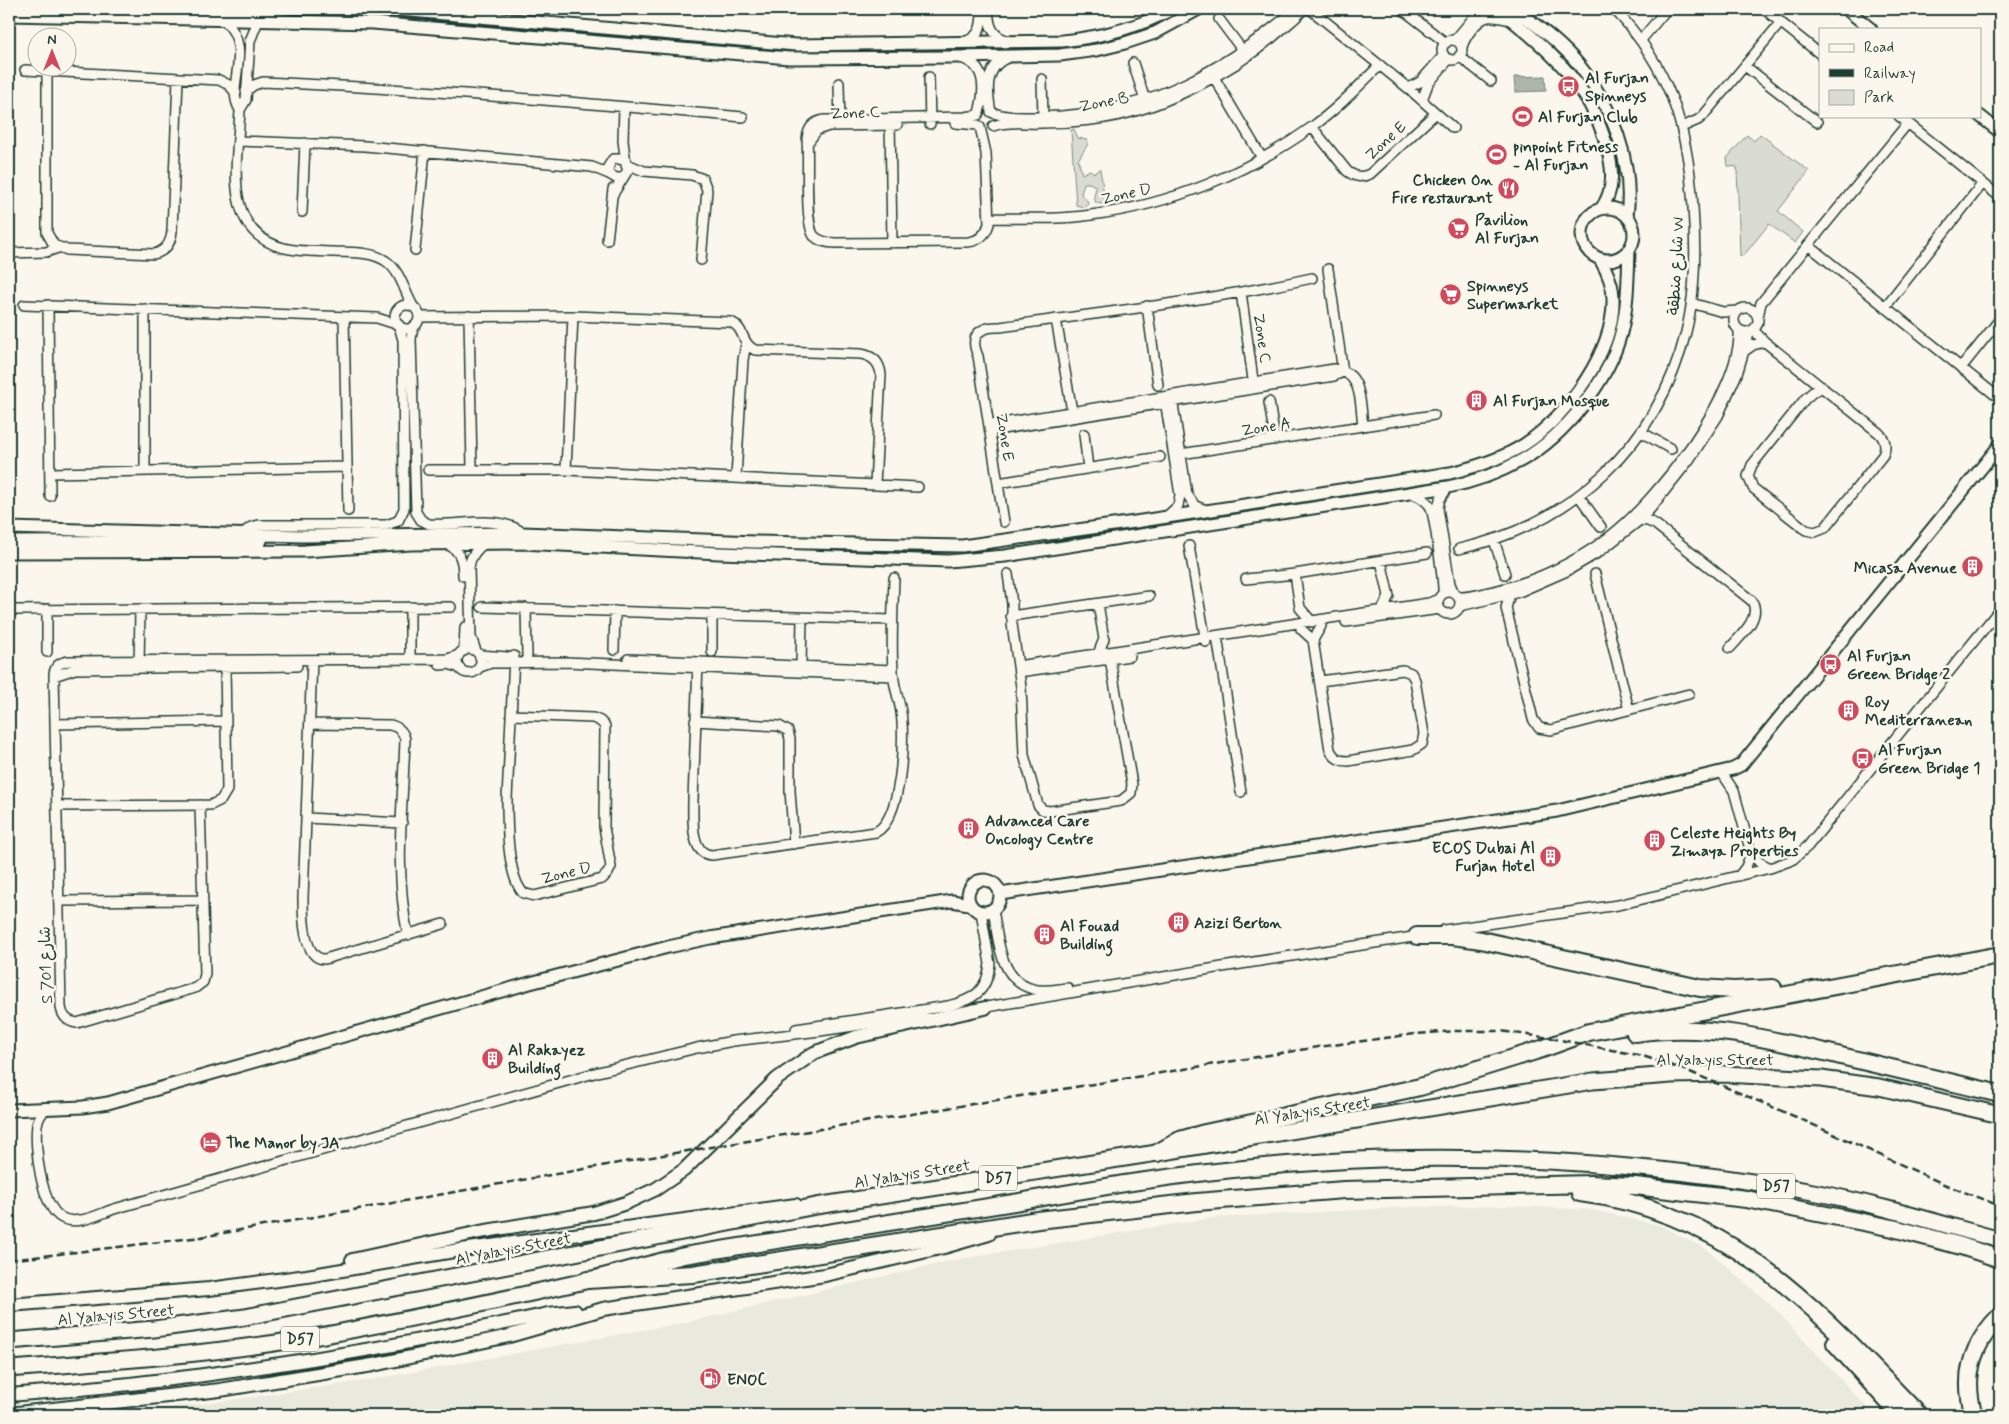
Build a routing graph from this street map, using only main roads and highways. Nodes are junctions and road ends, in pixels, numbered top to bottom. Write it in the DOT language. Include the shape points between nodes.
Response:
graph roads {
  1 [pos="1417,936"];
  2 [pos="2000,955"];
  3 [pos="1805,991"];
  4 [pos="985,1008"];
  5 [pos="1542,1050"];
  6 [pos="2000,1094"];
  7 [pos="2000,1115"];
  8 [pos="1157,1153"];
  9 [pos="1506,1186"];
  10 [pos="816,1206"];
  11 [pos="1038,1220"];
  12 [pos="2000,1240"];
  13 [pos="2000,1259"];
  14 [pos="307,1276"];
  15 [pos="587,1280"];
  16 [pos="9,1305"];
  17 [pos="590,1312"];
  18 [pos="2000,1316"];
  19 [pos="1831,1324"];
  20 [pos="9,1341"];
  21 [pos="9,1369"];
  22 [pos="9,1395"];
  23 [pos="9,1407"];
  24 [pos="30,1412"];
  25 [pos="9,1414"];
  26 [pos="1900,1415"];
  27 [pos="1919,1415"];
  28 [pos="1974,1415"];
  1 -- 3 [label="highway" via="1481,940 1700,988"];
  2 -- 3 [label="highway"];
  3 -- 5 [label="highway" via="1589,1032"];
  4 -- 14 [label="main road" via="856,1037 814,1053 777,1078 684,1170 656,1189 626,1203 594,1213 480,1232 350,1260"];
  5 -- 6 [label="highway" via="1646,1031 1733,1032"];
  5 -- 8 [label="highway" via="1412,1089 1192,1136"];
  7 -- 8 [label="highway, Al Yalayis Street / D57" via="1879,1087 1821,1079 1671,1075 1593,1081"];
  8 -- 10 [label="highway, Al Yalayis Street / D57"];
  9 -- 11 [label="highway" via="1344,1190"];
  9 -- 13 [label="highway" via="1635,1186 1746,1199 1910,1232"];
  9 -- 19 [label="highway" via="1612,1198 1693,1225 1738,1249"];
  10 -- 14 [label="main road" via="778,1206 653,1222"];
  10 -- 20 [label="highway, Al Yalayis Street / D57" via="246,1318"];
  11 -- 15 [label="highway" via="693,1274"];
  11 -- 17 [label="main road" via="825,1275"];
  12 -- 15 [label="highway, D57" via="1816,1193 1727,1178 1547,1161 1381,1159 1261,1167 1133,1182 688,1255"];
  14 -- 16 [label="main road" via="209,1289"];
  15 -- 21 [label="highway, D57" via="336,1333 248,1347 158,1358"];
  17 -- 22 [label="main road" via="548,1314 268,1366 137,1384"];
  17 -- 24 [label="main road" via="509,1336 372,1365 220,1390"];
  18 -- 28 [label="highway" via="1987,1329 1969,1372"];
  19 -- 26 [label="highway" via="1837,1346"];
  19 -- 27 [label="highway"];
  23 -- 24 [label="main road"];
  24 -- 25 [label="main road"];
}
